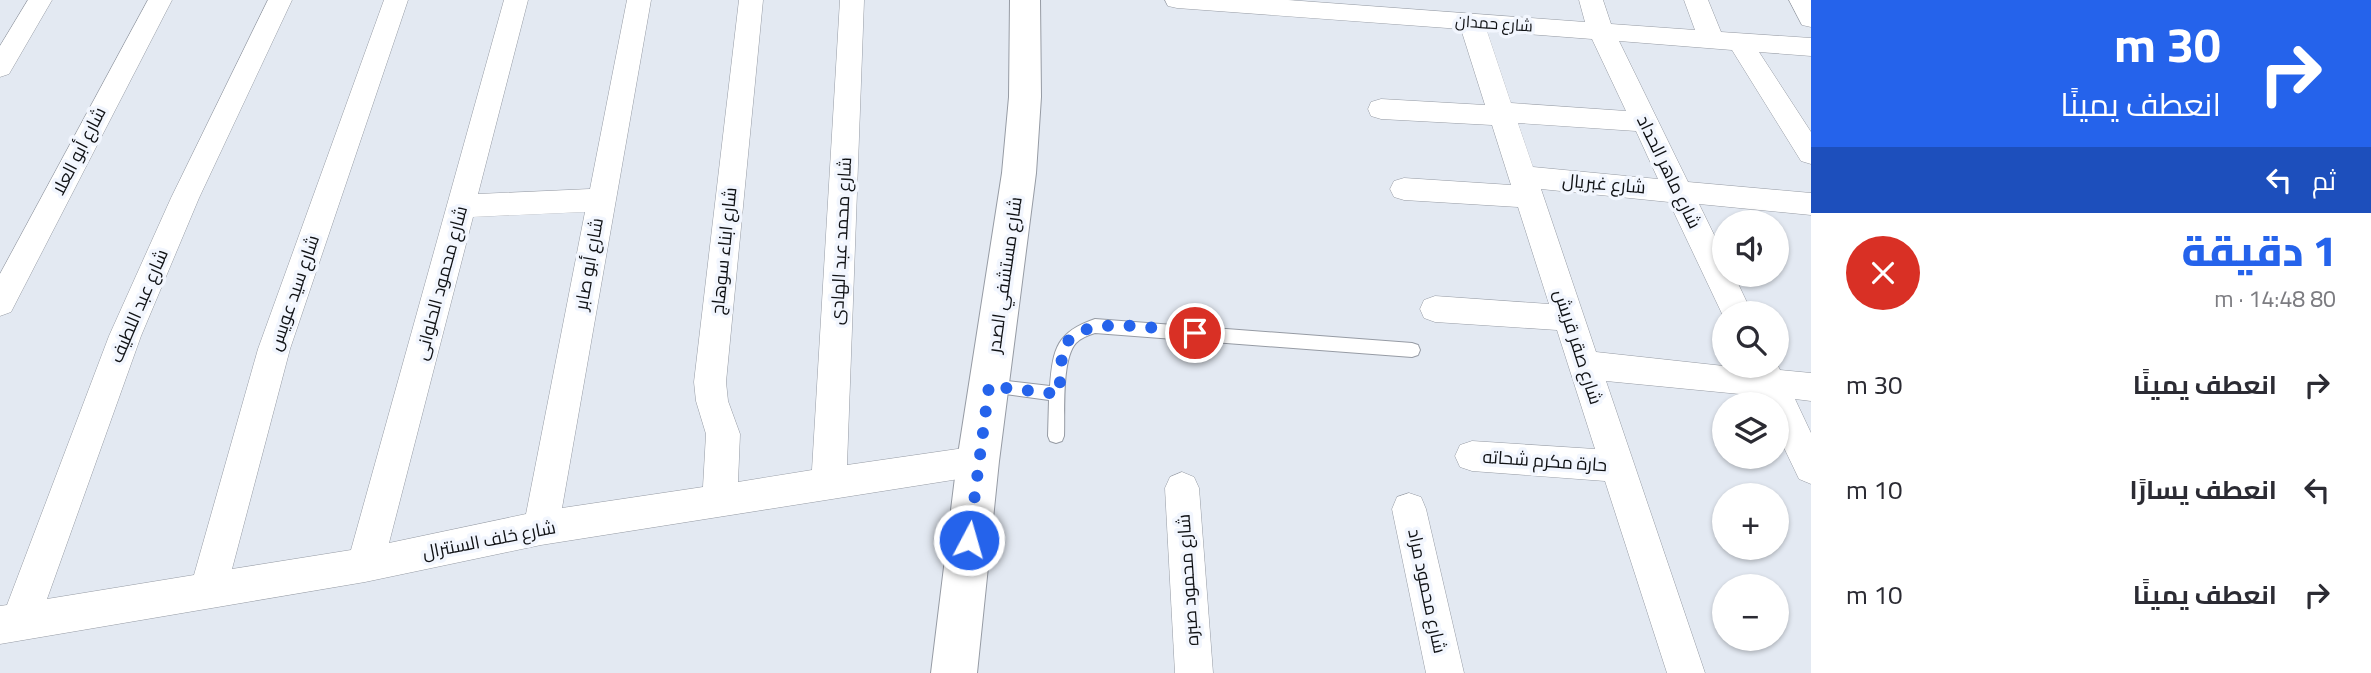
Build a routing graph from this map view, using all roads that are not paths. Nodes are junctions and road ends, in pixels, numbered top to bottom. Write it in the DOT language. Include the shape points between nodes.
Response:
graph roads {
  1 [pos="40,0"];
  2 [pos="160,0"];
  3 [pos="280,0"];
  4 [pos="396,0"];
  5 [pos="516,0"];
  6 [pos="639,0"];
  7 [pos="751,0"];
  8 [pos="852,0"];
  9 [pos="1025,0"];
  10 [pos="1177,0"];
  11 [pos="1591,0"];
  12 [pos="1696,0"];
  13 [pos="1801,0"];
  14 [pos="1290,4"];
  15 [pos="1394,8"];
  16 [pos="1488,15"];
  17 [pos="1811,19"];
  18 [pos="1601,31"];
  19 [pos="1712,40"];
  20 [pos="1740,42"];
  21 [pos="1811,47"];
  22 [pos="0,68"];
  23 [pos="1381,109"];
  24 [pos="1502,114"];
  25 [pos="1645,122"];
  26 [pos="1811,154"];
  27 [pos="1525,187"];
  28 [pos="1404,189"];
  29 [pos="1678,191"];
  30 [pos="601,200"];
  31 [pos="1811,204"];
  32 [pos="461,206"];
  33 [pos="1731,301"];
  34 [pos="0,303"];
  35 [pos="1435,309"];
  36 [pos="1569,318"];
  37 [pos="1412,350"];
  38 [pos="1584,365"];
  39 [pos="1712,371"];
  40 [pos="1768,378"];
  41 [pos="1780,378"];
  42 [pos="989,386"];
  43 [pos="1811,387"];
  44 [pos="1059,394"];
  45 [pos="1056,436"];
  46 [pos="1472,456"];
  47 [pos="978,461"];
  48 [pos="1618,466"];
  49 [pos="1811,468"];
  50 [pos="830,483"];
  51 [pos="1182,488"];
  52 [pos="720,500"];
  53 [pos="1409,509"];
  54 [pos="541,528"];
  55 [pos="365,565"];
  56 [pos="208,590"];
  57 [pos="10,623"];
  58 [pos="954,673"];
  59 [pos="1194,673"];
  60 [pos="1445,673"];
  61 [pos="1686,673"];
  1 -- 22 [label="street"];
  2 -- 34 [label="street, شارع أبو العلا"];
  3 -- 57 [label="street, شارع عبد اللطيف" via="130,324"];
  4 -- 56 [label="street, شارع سيد عويس" via="274,349"];
  5 -- 32 [label="street, شارع محمود الحلوانى"];
  6 -- 30 [label="street, شارع أبو صابر"];
  7 -- 52 [label="street, شارع ابناء سوهاج" via="710,382 723,434"];
  8 -- 50 [label="street, شارع محمد عبد الهادى"];
  9 -- 42 [label="street, شارع مستشفي الصدر" via="1019,173"];
  10 -- 14 [label="street, شارع حمدان"];
  11 -- 18 [label="street, شارع ماهر الحداد"];
  12 -- 19 [label="street"];
  13 -- 17 [label="street"];
  14 -- 15 [label="street, شارع حمدان"];
  15 -- 16 [label="street, شارع حمدان"];
  16 -- 18 [label="street, شارع حمدان"];
  16 -- 24 [label="street, شارع صقر قريش"];
  18 -- 19 [label="street, شارع حمدان"];
  18 -- 25 [label="street, شارع ماهر الحداد"];
  19 -- 20 [label="street, شارع حمدان"];
  20 -- 21 [label="street, شارع حمدان"];
  20 -- 26 [label="street"];
  23 -- 24 [label="street"];
  24 -- 25 [label="street"];
  24 -- 27 [label="street, شارع صقر قريش"];
  25 -- 29 [label="street, شارع ماهر الحداد"];
  27 -- 28 [label="street, شارع غبريال"];
  27 -- 29 [label="street, شارع غبريال"];
  27 -- 36 [label="street, شارع صقر قريش"];
  29 -- 31 [label="street, شارع غبريال"];
  29 -- 33 [label="street, شارع ماهر الحداد"];
  30 -- 32 [label="street"];
  30 -- 54 [label="street, شارع أبو صابر"];
  32 -- 55 [label="street, شارع محمود الحلوانى"];
  35 -- 36 [label="street"];
  36 -- 38 [label="street, شارع صقر قريش"];
  37 -- 44 [label="lane" via="1095,326 1067,342"];
  38 -- 39 [label="street"];
  38 -- 48 [label="street, شارع صقر قريش"];
  40 -- 49 [label="street"];
  41 -- 43 [label="street"];
  42 -- 44 [label="lane"];
  42 -- 47 [label="street, شارع مستشفي الصدر"];
  44 -- 45 [label="lane"];
  46 -- 48 [label="street, حارة مكرم شحاته"];
  47 -- 50 [label="street, شارع خلف السنترال"];
  47 -- 58 [label="street, شارع مستشفي الصدر"];
  48 -- 61 [label="street, شارع صقر قريش"];
  50 -- 52 [label="street, شارع خلف السنترال"];
  51 -- 59 [label="street, شارع محمود صبره"];
  52 -- 54 [label="street, شارع خلف السنترال"];
  53 -- 60 [label="street, شارع محمود مراد"];
  54 -- 55 [label="street, شارع خلف السنترال"];
  55 -- 56 [label="street, شارع خلف السنترال"];
  56 -- 57 [label="street, شارع خلف السنترال"];
}
